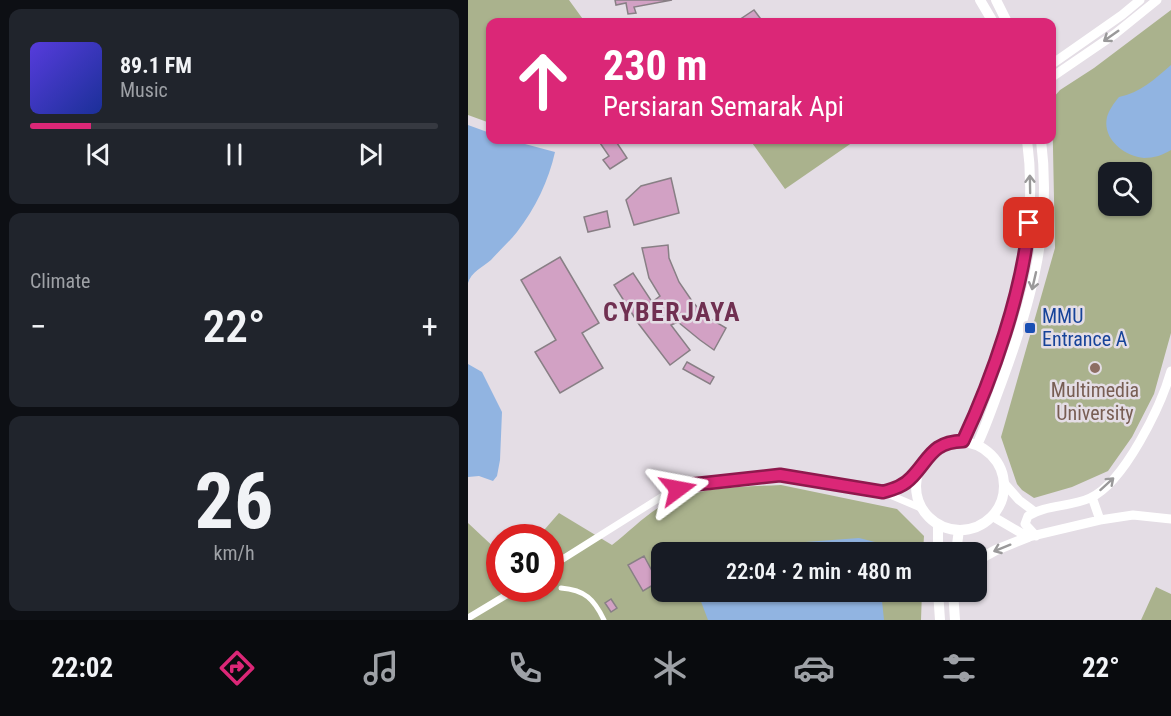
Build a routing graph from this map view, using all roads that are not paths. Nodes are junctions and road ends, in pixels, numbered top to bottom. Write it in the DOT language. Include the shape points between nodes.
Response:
graph roads {
  1 [pos="980,0"];
  2 [pos="996,0"];
  3 [pos="1140,0"];
  4 [pos="1157,0"];
  5 [pos="991,18"];
  6 [pos="1005,18"];
  7 [pos="1056,61"];
  8 [pos="1056,74"];
  9 [pos="1027,144"];
  10 [pos="1041,144"];
  11 [pos="1171,371"];
  12 [pos="963,441"];
  13 [pos="977,445"];
  14 [pos="921,466"];
  15 [pos="1004,483"];
  16 [pos="883,492"];
  17 [pos="1092,497"];
  18 [pos="923,508"];
  19 [pos="1035,512"];
  20 [pos="992,516"];
  21 [pos="1171,519"];
  22 [pos="1100,520"];
  23 [pos="938,524"];
  24 [pos="959,530"];
  25 [pos="1032,537"];
  26 [pos="938,542"];
  27 [pos="957,542"];
  28 [pos="987,555"];
  29 [pos="564,558"];
  30 [pos="564,588"];
  31 [pos="495,602"];
  32 [pos="939,602"];
  33 [pos="956,602"];
  34 [pos="468,618"];
  35 [pos="955,619"];
  36 [pos="604,620"];
  37 [pos="940,620"];
  1 -- 5 [label="main road"];
  2 -- 6 [label="main road"];
  3 -- 7 [label="street"];
  4 -- 8 [label="street, one-way"];
  12 -- 9 [label="main road, one-way" via="995,360 1024,258 1031,205"];
  10 -- 13 [label="main road, one-way" via="1045,207 1038,263 1019,336"];
  17 -- 11 [label="street, one-way" via="1123,469"];
  12 -- 13 [label="main road"];
  12 -- 14 [label="main road" via="942,445"];
  13 -- 15 [label="main road" via="996,460"];
  14 -- 16 [label="street" via="898,488"];
  14 -- 18 [label="main road" via="916,488"];
  15 -- 19 [label="street"];
  15 -- 20 [label="main road" via="999,507"];
  16 -- 18 [label="street"];
  16 -- 29 [label="street" via="780,475 689,485 666,494"];
  17 -- 19 [label="street"];
  17 -- 22 [label="street"];
  18 -- 23 [label="main road"];
  19 -- 25 [label="street" via="1025,524"];
  20 -- 24 [label="main road" via="982,524"];
  20 -- 25 [label="street"];
  21 -- 22 [label="street" via="1133,515"];
  22 -- 25 [label="street"];
  23 -- 24 [label="main road"];
  23 -- 26 [label="main road"];
  24 -- 27 [label="main road"];
  25 -- 28 [label="main road, one-way"];
  30 -- 36 [label="street" via="577,589 592,600"];
  31 -- 34 [label="street"];
  32 -- 37 [label="main road"];
  33 -- 35 [label="main road"];
}
